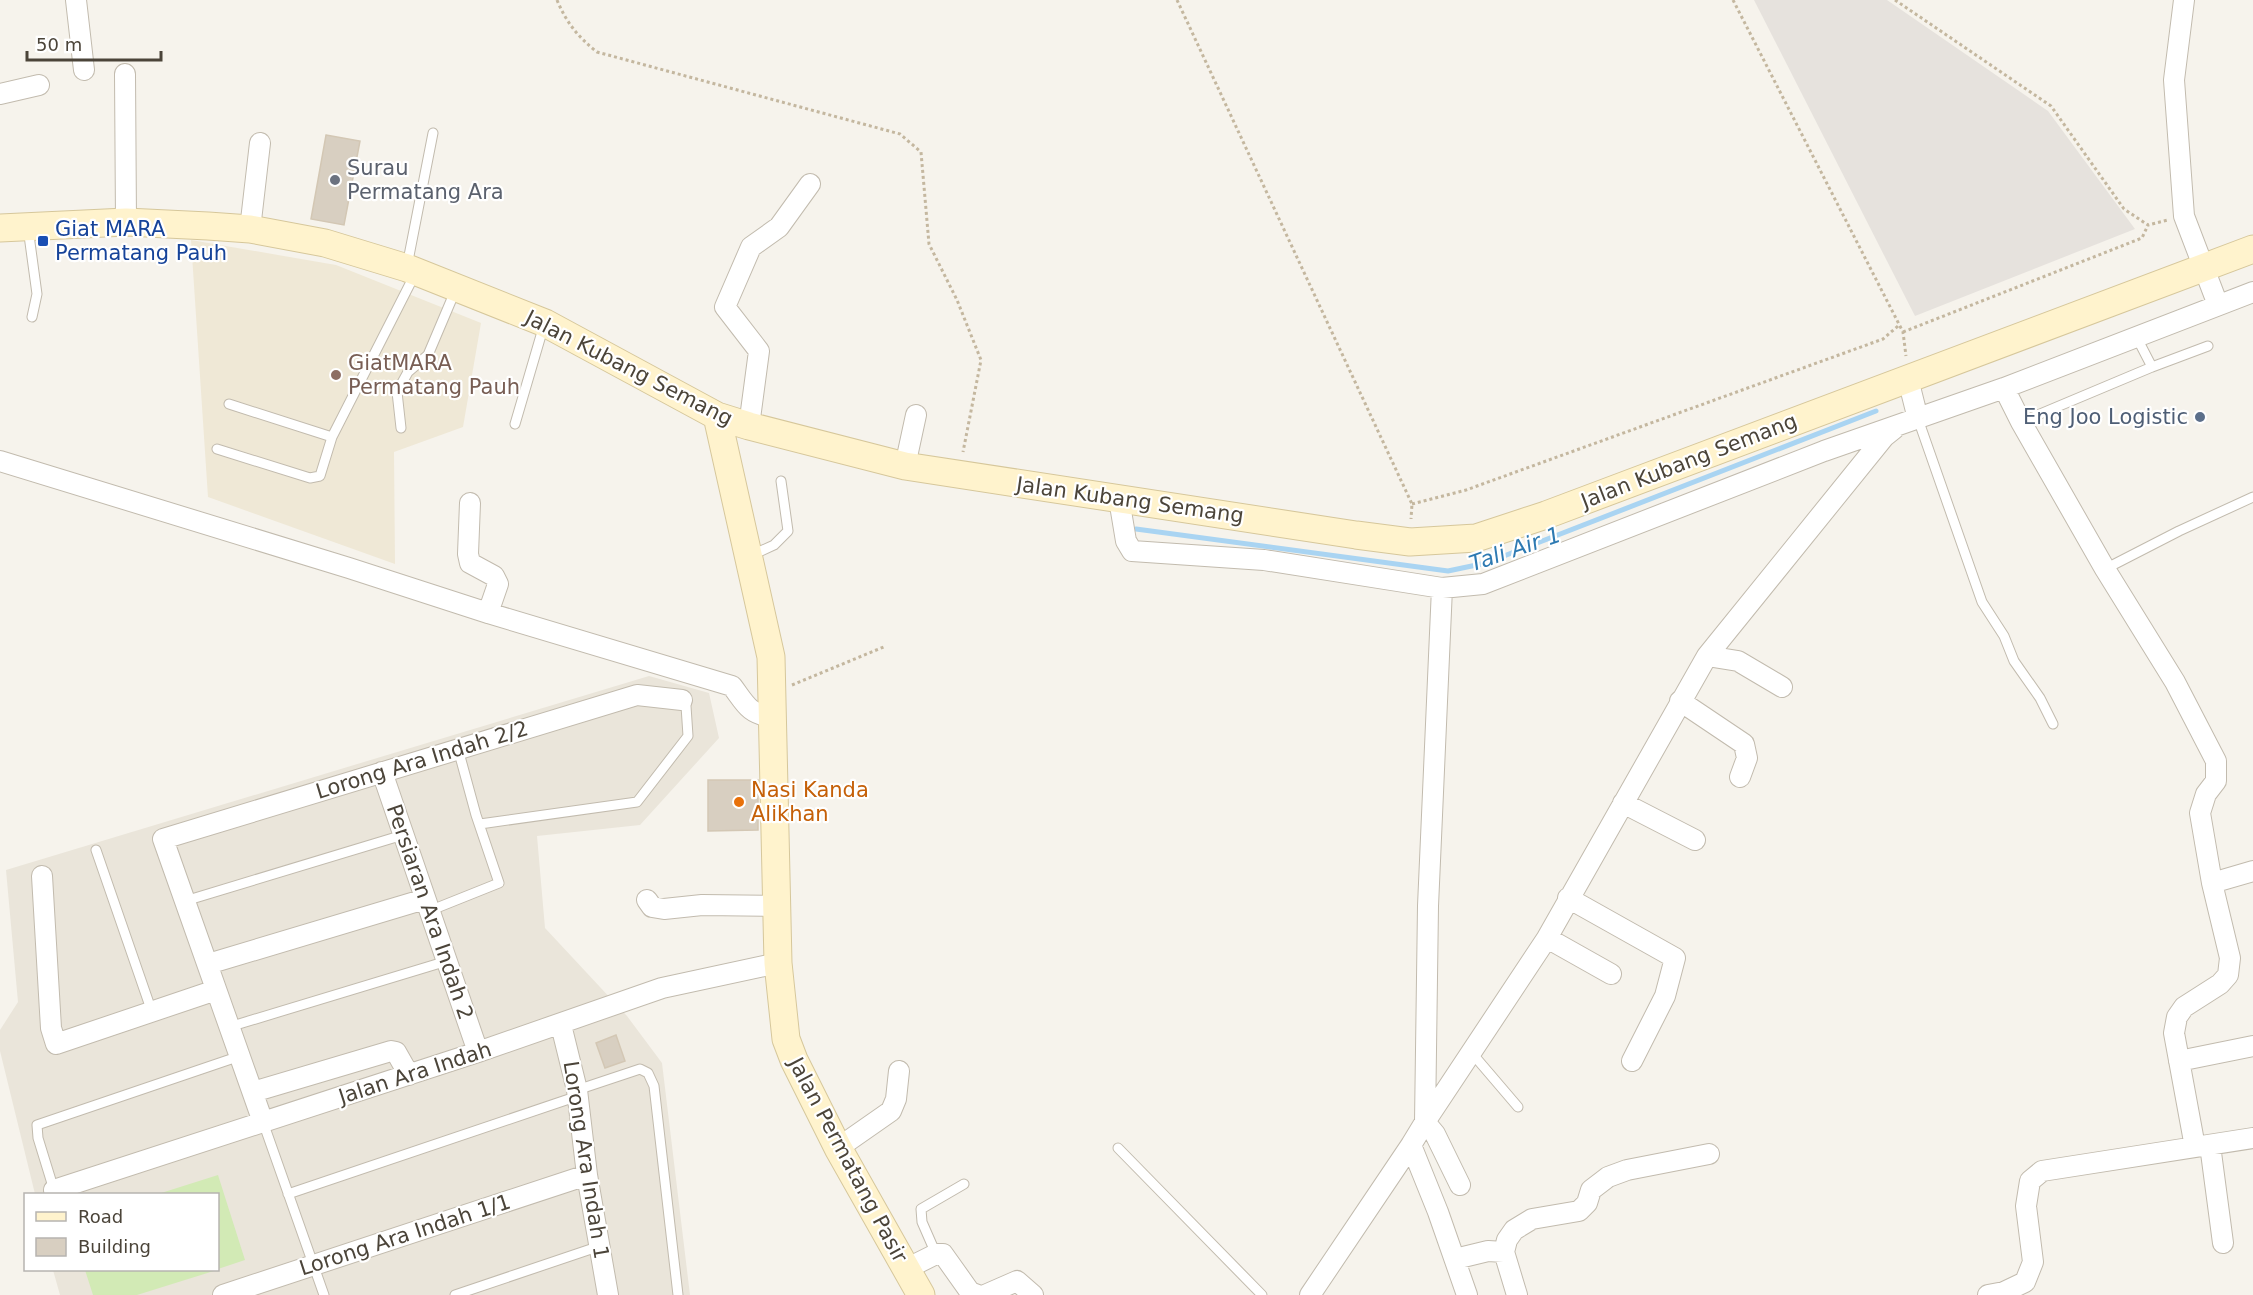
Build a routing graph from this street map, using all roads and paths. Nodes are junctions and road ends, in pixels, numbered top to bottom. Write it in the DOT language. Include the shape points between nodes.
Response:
graph roads {
  1 [pos="76,0"];
  2 [pos="557,0"];
  3 [pos="1178,0"];
  4 [pos="1733,0"];
  5 [pos="1895,0"];
  6 [pos="2184,0"];
  7 [pos="84,70"];
  8 [pos="125,74"];
  9 [pos="39,86"];
  10 [pos="0,94"];
  11 [pos="433,133"];
  12 [pos="260,143"];
  13 [pos="810,184"];
  14 [pos="2184,216"];
  15 [pos="126,222"];
  16 [pos="2148,225"];
  17 [pos="27,227"];
  18 [pos="0,228"];
  19 [pos="250,229"];
  20 [pos="2253,249"];
  21 [pos="2203,268"];
  22 [pos="411,270"];
  23 [pos="457,287"];
  24 [pos="2253,292"];
  25 [pos="2218,305"];
  26 [pos="32,317"];
  27 [pos="544,323"];
  28 [pos="1898,326"];
  29 [pos="1903,332"];
  30 [pos="2137,338"];
  31 [pos="2208,346"];
  32 [pos="2152,367"];
  33 [pos="1908,379"];
  34 [pos="2004,388"];
  35 [pos="229,404"];
  36 [pos="916,415"];
  37 [pos="717,416"];
  38 [pos="1918,419"];
  39 [pos="2020,422"];
  40 [pos="515,424"];
  41 [pos="749,426"];
  42 [pos="1896,427"];
  43 [pos="401,428"];
  44 [pos="332,437"];
  45 [pos="217,449"];
  46 [pos="0,461"];
  47 [pos="906,466"];
  48 [pos="958,474"];
  49 [pos="781,481"];
  50 [pos="2253,497"];
  51 [pos="1119,499"];
  52 [pos="470,503"];
  53 [pos="749,556"];
  54 [pos="2105,569"];
  55 [pos="1442,588"];
  56 [pos="488,614"];
  57 [pos="886,646"];
  58 [pos="1707,656"];
  59 [pos="1782,687"];
  60 [pos="682,700"];
  61 [pos="1680,701"];
  62 [pos="772,705"];
  63 [pos="2053,724"];
  64 [pos="458,749"];
  65 [pos="382,772"];
  66 [pos="1740,777"];
  67 [pos="1623,803"];
  68 [pos="480,824"];
  69 [pos="403,835"];
  70 [pos="1695,840"];
  71 [pos="96,850"];
  72 [pos="2253,871"];
  73 [pos="42,876"];
  74 [pos="2212,884"];
  75 [pos="1568,898"];
  76 [pos="647,900"];
  77 [pos="185,901"];
  78 [pos="427,905"];
  79 [pos="776,906"];
  80 [pos="1547,938"];
  81 [pos="447,961"];
  82 [pos="778,963"];
  83 [pos="208,964"];
  84 [pos="1611,974"];
  85 [pos="216,990"];
  86 [pos="152,1012"];
  87 [pos="561,1025"];
  88 [pos="229,1027"];
  89 [pos="2253,1046"];
  90 [pos="478,1052"];
  91 [pos="1470,1052"];
  92 [pos="240,1056"];
  93 [pos="1632,1060"];
  94 [pos="2179,1061"];
  95 [pos="899,1071"];
  96 [pos="409,1074"];
  97 [pos="253,1092"];
  98 [pos="578,1093"];
  99 [pos="1518,1107"];
  100 [pos="263,1122"];
  101 [pos="1425,1122"];
  102 [pos="2253,1138"];
  103 [pos="1412,1145"];
  104 [pos="2203,1146"];
  105 [pos="838,1148"];
  106 [pos="1118,1148"];
  107 [pos="1709,1154"];
  108 [pos="588,1175"];
  109 [pos="964,1184"];
  110 [pos="1461,1185"];
  111 [pos="54,1190"];
  112 [pos="288,1194"];
  113 [pos="2223,1243"];
  114 [pos="600,1246"];
  115 [pos="1504,1252"];
  116 [pos="936,1254"];
  117 [pos="1455,1259"];
  118 [pos="313,1265"];
  119 [pos="906,1269"];
  120 [pos="223,1295"];
  121 [pos="324,1295"];
  122 [pos="455,1295"];
  123 [pos="608,1295"];
  124 [pos="678,1295"];
  125 [pos="921,1295"];
  126 [pos="978,1295"];
  127 [pos="985,1295"];
  128 [pos="1033,1295"];
  129 [pos="1262,1295"];
  130 [pos="1310,1295"];
  131 [pos="1467,1295"];
  132 [pos="1517,1295"];
  133 [pos="1988,1295"];
  1 -- 7 [label="street"];
  2 -- 48 [label="path" via="579,38 597,52 900,134 921,152 929,244 981,360"];
  3 -- 28 [label="path" via="1412,504 1466,490 1883,339"];
  4 -- 28 [label="path"];
  5 -- 16 [label="path" via="2051,106 2124,209"];
  6 -- 14 [label="street" via="2174,80"];
  8 -- 15 [label="street"];
  9 -- 10 [label="street"];
  11 -- 22 [label="lane"];
  12 -- 19 [label="street"];
  13 -- 41 [label="street" via="779,227 751,247 724,308 759,351"];
  14 -- 16 [label="path"];
  14 -- 21 [label="street"];
  15 -- 17 [label="main road, Jalan Kubang Semang"];
  15 -- 19 [label="main road, Jalan Kubang Semang"];
  16 -- 29 [label="path" via="2142,238"];
  17 -- 18 [label="main road, Jalan Kubang Semang"];
  17 -- 26 [label="lane" via="37,294"];
  19 -- 22 [label="main road, Jalan Kubang Semang" via="325,243"];
  20 -- 21 [label="main road, Jalan Kubang Semang"];
  21 -- 25 [label="street"];
  21 -- 33 [label="main road, Jalan Kubang Semang"];
  22 -- 23 [label="main road, Jalan Kubang Semang"];
  22 -- 44 [label="lane"];
  23 -- 27 [label="main road, Jalan Kubang Semang"];
  23 -- 43 [label="lane" via="428,355 408,372 397,392"];
  24 -- 25 [label="street"];
  25 -- 30 [label="street"];
  27 -- 37 [label="main road, Jalan Kubang Semang"];
  27 -- 40 [label="lane"];
  28 -- 29 [label="path"];
  29 -- 33 [label="path"];
  30 -- 32 [label="lane"];
  30 -- 34 [label="street"];
  31 -- 32 [label="lane"];
  32 -- 39 [label="lane"];
  33 -- 38 [label="street"];
  33 -- 51 [label="main road, Jalan Kubang Semang" via="1476,538 1410,542"];
  34 -- 38 [label="street"];
  34 -- 39 [label="street"];
  35 -- 44 [label="lane"];
  36 -- 47 [label="street"];
  37 -- 41 [label="main road, Jalan Kubang Semang"];
  37 -- 53 [label="main road, Jalan Permatang Pasir"];
  38 -- 42 [label="street"];
  38 -- 63 [label="lane" via="1982,602"];
  39 -- 54 [label="street"];
  41 -- 47 [label="main road, Jalan Kubang Semang"];
  42 -- 55 [label="street" via="1824,451 1483,584"];
  42 -- 58 [label="street"];
  44 -- 45 [label="lane" via="320,476 310,478"];
  46 -- 56 [label="street"];
  47 -- 48 [label="main road, Jalan Kubang Semang"];
  48 -- 51 [label="main road, Jalan Kubang Semang"];
  49 -- 53 [label="lane" via="788,531 774,545"];
  50 -- 54 [label="lane"];
  51 -- 55 [label="street" via="1126,541 1132,551 1264,560"];
  52 -- 56 [label="street" via="470,563 494,576 498,585"];
  53 -- 62 [label="main road, Jalan Permatang Pasir" via="771,657"];
  54 -- 74 [label="street" via="2175,682 2216,761 2216,781 2206,794 2200,813"];
  55 -- 101 [label="street" via="1428,906"];
  56 -- 62 [label="street" via="732,686 750,710 761,716"];
  57 -- 62 [label="path"];
  58 -- 59 [label="street" via="1738,662"];
  58 -- 61 [label="street"];
  60 -- 64 [label="street, Lorong Ara Indah 2/2" via="637,695"];
  60 -- 68 [label="lane" via="687,706 688,736 637,802"];
  61 -- 66 [label="street" via="1744,744 1748,758"];
  61 -- 67 [label="street"];
  62 -- 79 [label="main road, Jalan Permatang Pasir"];
  64 -- 65 [label="street, Lorong Ara Indah 2/2"];
  64 -- 68 [label="lane"];
  65 -- 69 [label="street, Persiaran Ara Indah 2"];
  65 -- 77 [label="street, Lorong Ara Indah 2/2" via="163,839"];
  67 -- 70 [label="street"];
  67 -- 75 [label="street"];
  68 -- 78 [label="lane" via="499,883"];
  69 -- 77 [label="lane"];
  69 -- 78 [label="street, Persiaran Ara Indah 2"];
  71 -- 86 [label="lane"];
  72 -- 74 [label="street"];
  73 -- 86 [label="street" via="51,1028 56,1044"];
  74 -- 94 [label="street" via="2230,958 2228,975 2184,1007 2177,1017 2174,1033"];
  75 -- 80 [label="street"];
  75 -- 93 [label="street" via="1675,958 1665,996"];
  76 -- 79 [label="street" via="652,907 664,909"];
  77 -- 83 [label="street"];
  78 -- 81 [label="street, Persiaran Ara Indah 2"];
  78 -- 83 [label="street"];
  79 -- 82 [label="main road, Jalan Permatang Pasir"];
  80 -- 84 [label="street"];
  80 -- 91 [label="street"];
  81 -- 88 [label="lane"];
  81 -- 90 [label="street, Persiaran Ara Indah 2"];
  82 -- 87 [label="street, Jalan Ara Indah" via="662,988"];
  82 -- 105 [label="main road, Jalan Permatang Pasir" via="786,1039"];
  83 -- 85 [label="street"];
  85 -- 86 [label="street"];
  85 -- 88 [label="street"];
  87 -- 90 [label="street, Jalan Ara Indah"];
  87 -- 98 [label="street, Lorong Ara Indah 1"];
  88 -- 92 [label="street"];
  89 -- 94 [label="street"];
  90 -- 96 [label="street, Jalan Ara Indah"];
  91 -- 99 [label="lane"];
  91 -- 101 [label="street"];
  92 -- 97 [label="street"];
  92 -- 111 [label="lane" via="37,1125"];
  94 -- 104 [label="street"];
  95 -- 105 [label="street" via="891,1111"];
  96 -- 97 [label="street" via="396,1052 391,1051"];
  96 -- 100 [label="street, Jalan Ara Indah"];
  97 -- 100 [label="street"];
  98 -- 108 [label="street, Lorong Ara Indah 1"];
  98 -- 112 [label="lane"];
  98 -- 124 [label="lane" via="640,1069 648,1073 654,1086"];
  100 -- 111 [label="street, Jalan Ara Indah"];
  100 -- 112 [label="lane"];
  101 -- 103 [label="street"];
  101 -- 110 [label="street"];
  102 -- 104 [label="street"];
  103 -- 117 [label="street"];
  103 -- 130 [label="street"];
  104 -- 113 [label="street"];
  104 -- 133 [label="street" via="2042,1171 2030,1181 2026,1206 2033,1262 2025,1282"];
  105 -- 119 [label="main road, Jalan Permatang Pasir"];
  106 -- 129 [label="lane"];
  107 -- 115 [label="street" via="1608,1177 1591,1190 1579,1211 1532,1219 1514,1230"];
  108 -- 114 [label="street, Lorong Ara Indah 1"];
  108 -- 118 [label="street, Lorong Ara Indah 1/1"];
  109 -- 116 [label="lane" via="921,1209 922,1222"];
  112 -- 118 [label="lane"];
  114 -- 122 [label="lane"];
  114 -- 123 [label="street, Lorong Ara Indah 1"];
  115 -- 117 [label="street" via="1488,1251"];
  115 -- 132 [label="street"];
  116 -- 119 [label="street"];
  116 -- 126 [label="street" via="943,1254 970,1292"];
  117 -- 131 [label="street"];
  118 -- 120 [label="street, Lorong Ara Indah 1/1"];
  118 -- 121 [label="lane"];
  119 -- 125 [label="main road, Jalan Permatang Pasir"];
  127 -- 128 [label="street" via="1017,1281"];
}
